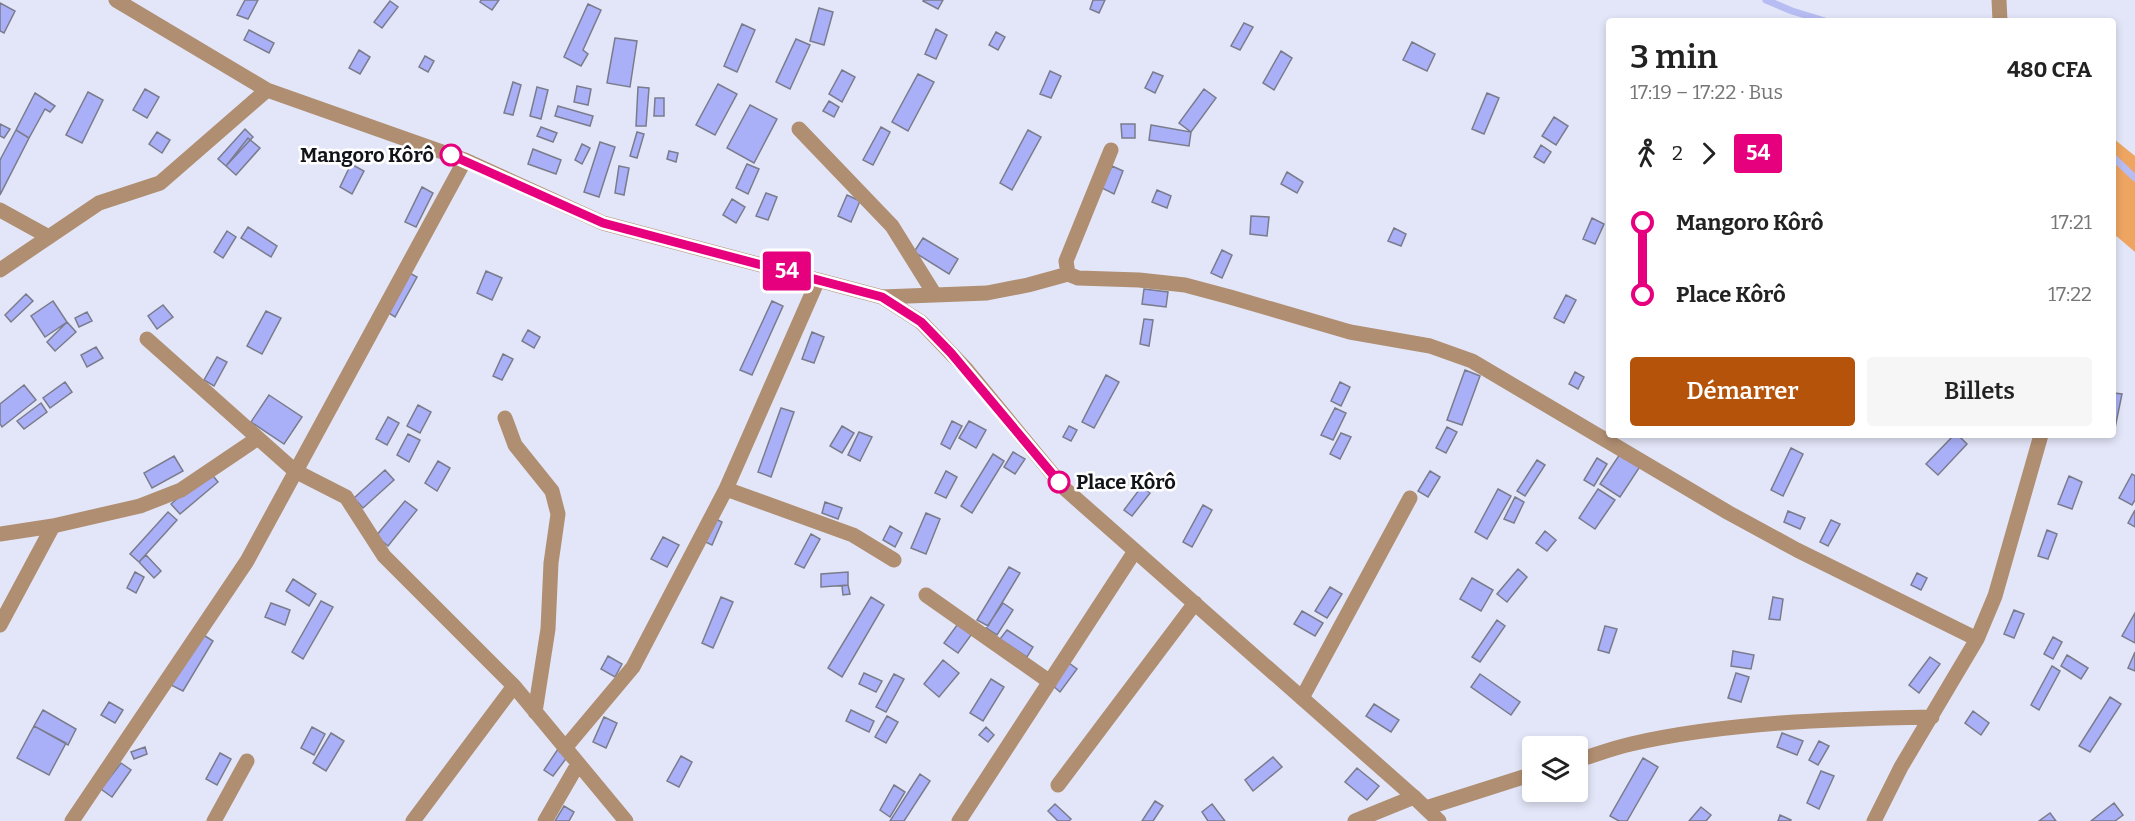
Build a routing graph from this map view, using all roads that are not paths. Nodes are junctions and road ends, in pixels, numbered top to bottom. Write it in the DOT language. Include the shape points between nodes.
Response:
graph roads {
  1 [pos="116,0"];
  2 [pos="1999,0"];
  3 [pos="2000,18"];
  4 [pos="267,90"];
  5 [pos="799,129"];
  6 [pos="1111,150"];
  7 [pos="465,160"];
  8 [pos="0,210"];
  9 [pos="49,237"];
  10 [pos="0,270"];
  11 [pos="1068,274"];
  12 [pos="818,280"];
  13 [pos="935,295"];
  14 [pos="882,297"];
  15 [pos="147,339"];
  16 [pos="505,418"];
  17 [pos="258,438"];
  18 [pos="2040,438"];
  19 [pos="295,471"];
  20 [pos="726,489"];
  21 [pos="1410,498"];
  22 [pos="53,526"];
  23 [pos="0,534"];
  24 [pos="1135,552"];
  25 [pos="894,560"];
  26 [pos="926,595"];
  27 [pos="1195,603"];
  28 [pos="0,625"];
  29 [pos="1977,639"];
  30 [pos="1050,682"];
  31 [pos="514,686"];
  32 [pos="1302,698"];
  33 [pos="535,712"];
  34 [pos="1932,717"];
  35 [pos="565,748"];
  36 [pos="1588,757"];
  37 [pos="247,761"];
  38 [pos="578,764"];
  39 [pos="1522,777"];
  40 [pos="1059,785"];
  41 [pos="1414,797"];
  42 [pos="1426,808"];
  43 [pos="72,821"];
  44 [pos="214,821"];
  45 [pos="413,821"];
  46 [pos="545,821"];
  47 [pos="626,821"];
  48 [pos="959,821"];
  49 [pos="1355,821"];
  50 [pos="1439,821"];
  51 [pos="1874,821"];
  1 -- 4 [label="street"];
  2 -- 3 [label="street"];
  4 -- 7 [label="street"];
  4 -- 9 [label="street" via="160,183 99,203"];
  5 -- 13 [label="street" via="892,226"];
  6 -- 11 [label="street" via="1066,261"];
  7 -- 12 [label="street" via="603,223"];
  7 -- 19 [label="street"];
  8 -- 9 [label="street"];
  9 -- 10 [label="street"];
  11 -- 13 [label="street" via="1007,290"];
  11 -- 29 [label="street" via="1078,278 1185,285 1350,332 1430,346 1472,361 1729,513"];
  12 -- 14 [label="street"];
  12 -- 20 [label="street"];
  13 -- 14 [label="street"];
  14 -- 24 [label="street" via="921,322 966,369 1064,488"];
  15 -- 17 [label="street"];
  16 -- 33 [label="street" via="515,446 552,491 558,514 548,629"];
  17 -- 19 [label="street"];
  17 -- 22 [label="street" via="181,490 140,506"];
  18 -- 29 [label="street" via="1995,596"];
  19 -- 31 [label="street" via="346,496 384,556"];
  19 -- 43 [label="street" via="247,561"];
  20 -- 25 [label="street" via="853,535"];
  20 -- 35 [label="street" via="633,667"];
  21 -- 32 [label="street"];
  22 -- 23 [label="street"];
  22 -- 28 [label="street"];
  24 -- 27 [label="street"];
  24 -- 30 [label="street"];
  26 -- 30 [label="street"];
  27 -- 32 [label="street"];
  27 -- 40 [label="street"];
  29 -- 34 [label="street"];
  30 -- 48 [label="street"];
  31 -- 33 [label="street"];
  31 -- 45 [label="street"];
  32 -- 41 [label="street"];
  33 -- 35 [label="street"];
  34 -- 36 [label="street" via="1827,720 1701,732 1630,744"];
  34 -- 51 [label="street"];
  35 -- 38 [label="street"];
  37 -- 44 [label="street"];
  38 -- 46 [label="street"];
  38 -- 47 [label="street"];
  39 -- 42 [label="street"];
  41 -- 42 [label="street"];
  41 -- 49 [label="street"];
  42 -- 50 [label="street"];
}
